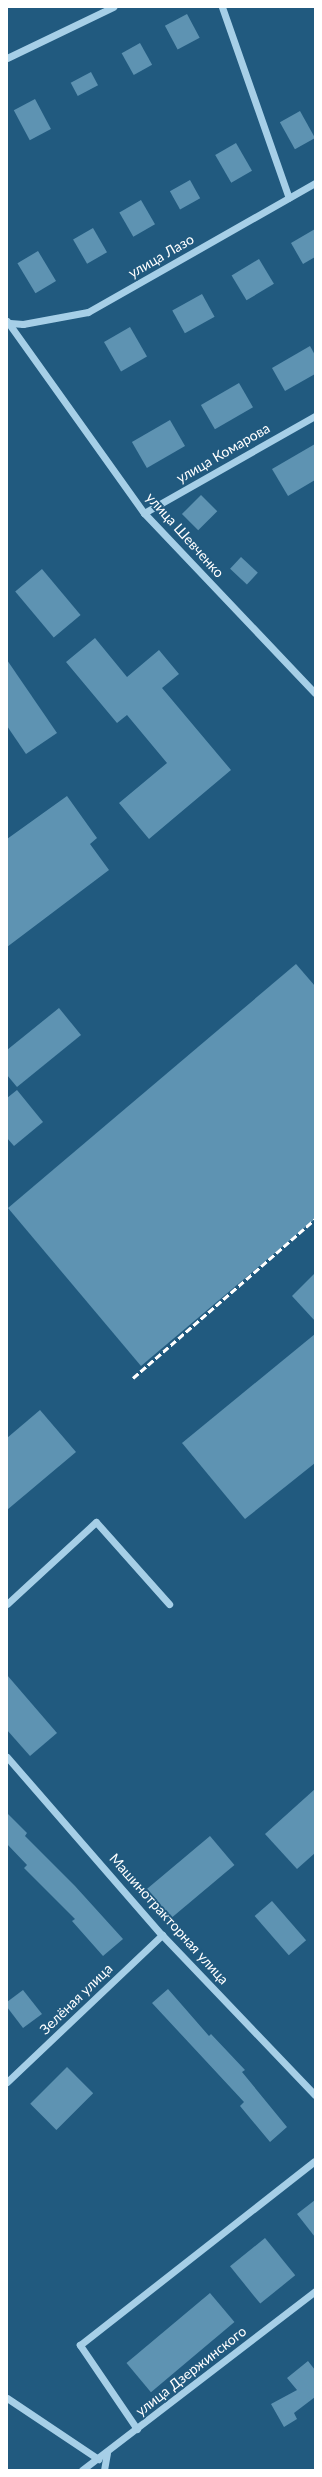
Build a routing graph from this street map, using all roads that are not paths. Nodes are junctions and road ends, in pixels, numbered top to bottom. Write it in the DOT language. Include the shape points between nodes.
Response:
graph roads {
  1 [pos="113,7"];
  2 [pos="222,7"];
  3 [pos="7,58"];
  4 [pos="315,183"];
  5 [pos="289,198"];
  6 [pos="9,322"];
  7 [pos="315,416"];
  8 [pos="144,513"];
  9 [pos="315,693"];
  10 [pos="7,1604"];
  11 [pos="169,1604"];
  12 [pos="7,1757"];
  13 [pos="162,1935"];
  14 [pos="7,2082"];
  15 [pos="315,2095"];
  16 [pos="315,2161"];
  17 [pos="315,2291"];
  18 [pos="7,2398"];
  19 [pos="137,2429"];
  20 [pos="107,2453"];
  21 [pos="98,2459"];
  22 [pos="82,2470"];
  23 [pos="104,2470"];
  1 -- 3 [label="street"];
  2 -- 5 [label="street"];
  4 -- 5 [label="street, улица Лазо"];
  5 -- 6 [label="street, улица Лазо" via="88,312 24,324"];
  6 -- 8 [label="street, улица Шевченко"];
  7 -- 8 [label="street, улица Комарова"];
  8 -- 9 [label="street, улица Шевченко"];
  10 -- 11 [label="street" via="96,1522"];
  12 -- 13 [label="street, Машинотракторная улица"];
  13 -- 14 [label="street, Зелёная улица"];
  13 -- 15 [label="street, Машинотракторная улица"];
  16 -- 19 [label="street" via="80,2345"];
  17 -- 19 [label="street, улица Дзержинского"];
  18 -- 21 [label="street"];
  19 -- 20 [label="street, улица Дзержинского"];
  20 -- 21 [label="street, улица Дзержинского"];
  20 -- 23 [label="street"];
  21 -- 22 [label="street, улица Дзержинского"];
}
